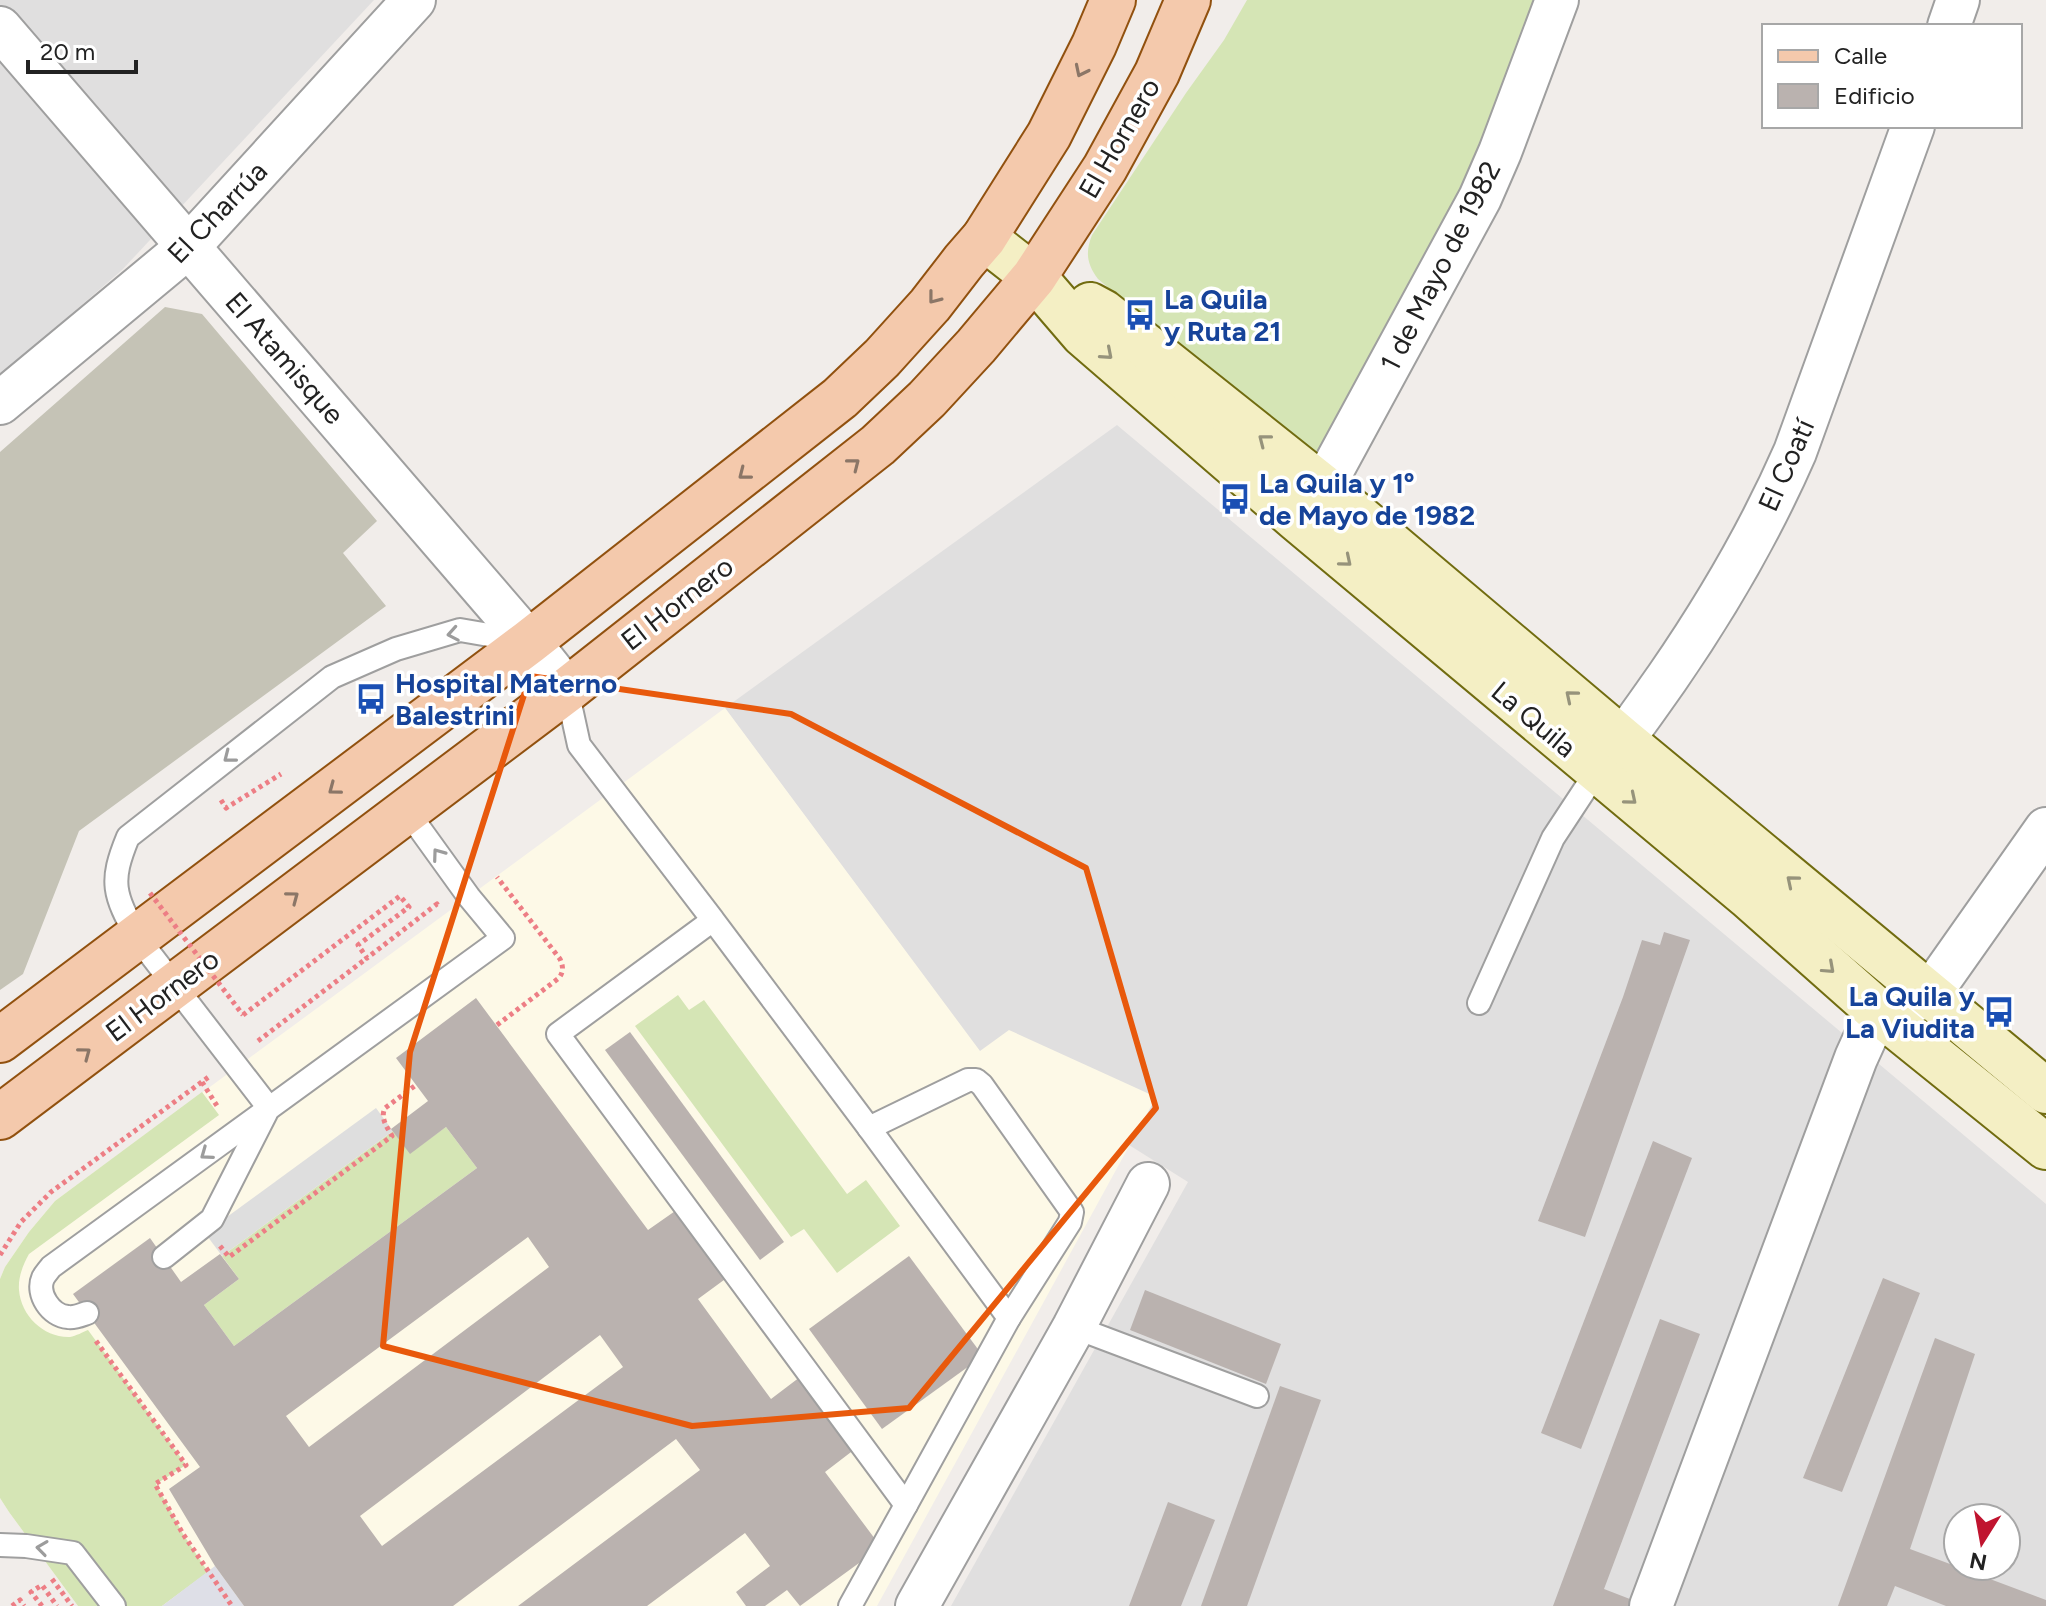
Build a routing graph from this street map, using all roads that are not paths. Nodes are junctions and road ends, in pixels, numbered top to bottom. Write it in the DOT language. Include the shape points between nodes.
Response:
graph roads {
  1 [pos="414,0"];
  2 [pos="1113,0"];
  3 [pos="1188,0"];
  4 [pos="1557,0"];
  5 [pos="1958,0"];
  6 [pos="1950,24"];
  7 [pos="0,28"];
  8 [pos="1912,128"];
  9 [pos="984,238"];
  10 [pos="189,246"];
  11 [pos="1034,277"];
  12 [pos="0,403"];
  13 [pos="1310,503"];
  14 [pos="529,642"];
  15 [pos="567,690"];
  16 [pos="1610,756"];
  17 [pos="407,811"];
  18 [pos="2046,829"];
  19 [pos="713,920"];
  20 [pos="137,937"];
  21 [pos="175,986"];
  22 [pos="1929,995"];
  23 [pos="1479,1003"];
  24 [pos="1881,1014"];
  25 [pos="0,1040"];
  26 [pos="2046,1091"];
  27 [pos="269,1108"];
  28 [pos="8,1115"];
  29 [pos="869,1128"];
  30 [pos="2046,1147"];
  31 [pos="1148,1184"];
  32 [pos="164,1257"];
  33 [pos="1009,1318"];
  34 [pos="88,1322"];
  35 [pos="1074,1327"];
  36 [pos="1257,1396"];
  37 [pos="906,1505"];
  38 [pos="0,1545"];
  39 [pos="114,1606"];
  40 [pos="850,1606"];
  41 [pos="917,1606"];
  42 [pos="1651,1606"];
  1 -- 10 [label="street, El Charrúa"];
  2 -- 9 [label="main road, one-way" via="1049,135"];
  3 -- 11 [label="main road, El Hornero" via="1157,73 1112,154"];
  4 -- 13 [label="street, 1 de Mayo de 1982" via="1480,198"];
  5 -- 6 [label="street"];
  7 -- 10 [label="street, El Atamisque"];
  8 -- 16 [label="street, El Coatí" via="1779,490 1692,641"];
  9 -- 11 [label="main road, La Quila"];
  9 -- 14 [label="main road, one-way" via="920,316 840,398"];
  10 -- 12 [label="street, El Charrúa"];
  10 -- 14 [label="street, El Atamisque"];
  11 -- 13 [label="main road, La Quila" via="1083,334"];
  15 -- 11 [label="main road, El Hornero, one-way" via="878,445 927,399"];
  13 -- 16 [label="main road, La Quila"];
  14 -- 15 [label="street, El Atamisque"];
  14 -- 20 [label="main road, one-way"];
  14 -- 20 [label="lane, one-way" via="460,630 396,649 332,677 128,837 116,889"];
  15 -- 17 [label="main road, El Hornero"];
  15 -- 19 [label="lane" via="579,745"];
  22 -- 16 [label="main road, La Quila, one-way"];
  16 -- 23 [label="lane" via="1553,838"];
  16 -- 24 [label="main road, La Quila, one-way" via="1748,896"];
  21 -- 17 [label="main road, El Hornero, one-way"];
  27 -- 17 [label="lane, one-way" via="503,938"];
  18 -- 22 [label="street"];
  19 -- 29 [label="lane"];
  19 -- 37 [label="lane" via="558,1034"];
  20 -- 21 [label="lane"];
  20 -- 25 [label="main road"];
  21 -- 27 [label="lane"];
  28 -- 21 [label="main road, El Hornero, one-way"];
  22 -- 24 [label="street"];
  22 -- 26 [label="main road, La Quila"];
  24 -- 30 [label="main road, La Quila"];
  24 -- 42 [label="street" via="1856,1058"];
  27 -- 32 [label="lane" via="212,1219"];
  27 -- 34 [label="lane, one-way" via="51,1267 42,1280 49,1307"];
  29 -- 33 [label="lane"];
  29 -- 33 [label="lane" via="968,1080 982,1085 1072,1212"];
  31 -- 35 [label="street"];
  33 -- 37 [label="lane"];
  35 -- 36 [label="lane"];
  35 -- 41 [label="street"];
  37 -- 40 [label="lane"];
  39 -- 38 [label="lane, one-way" via="73,1553"];
}
